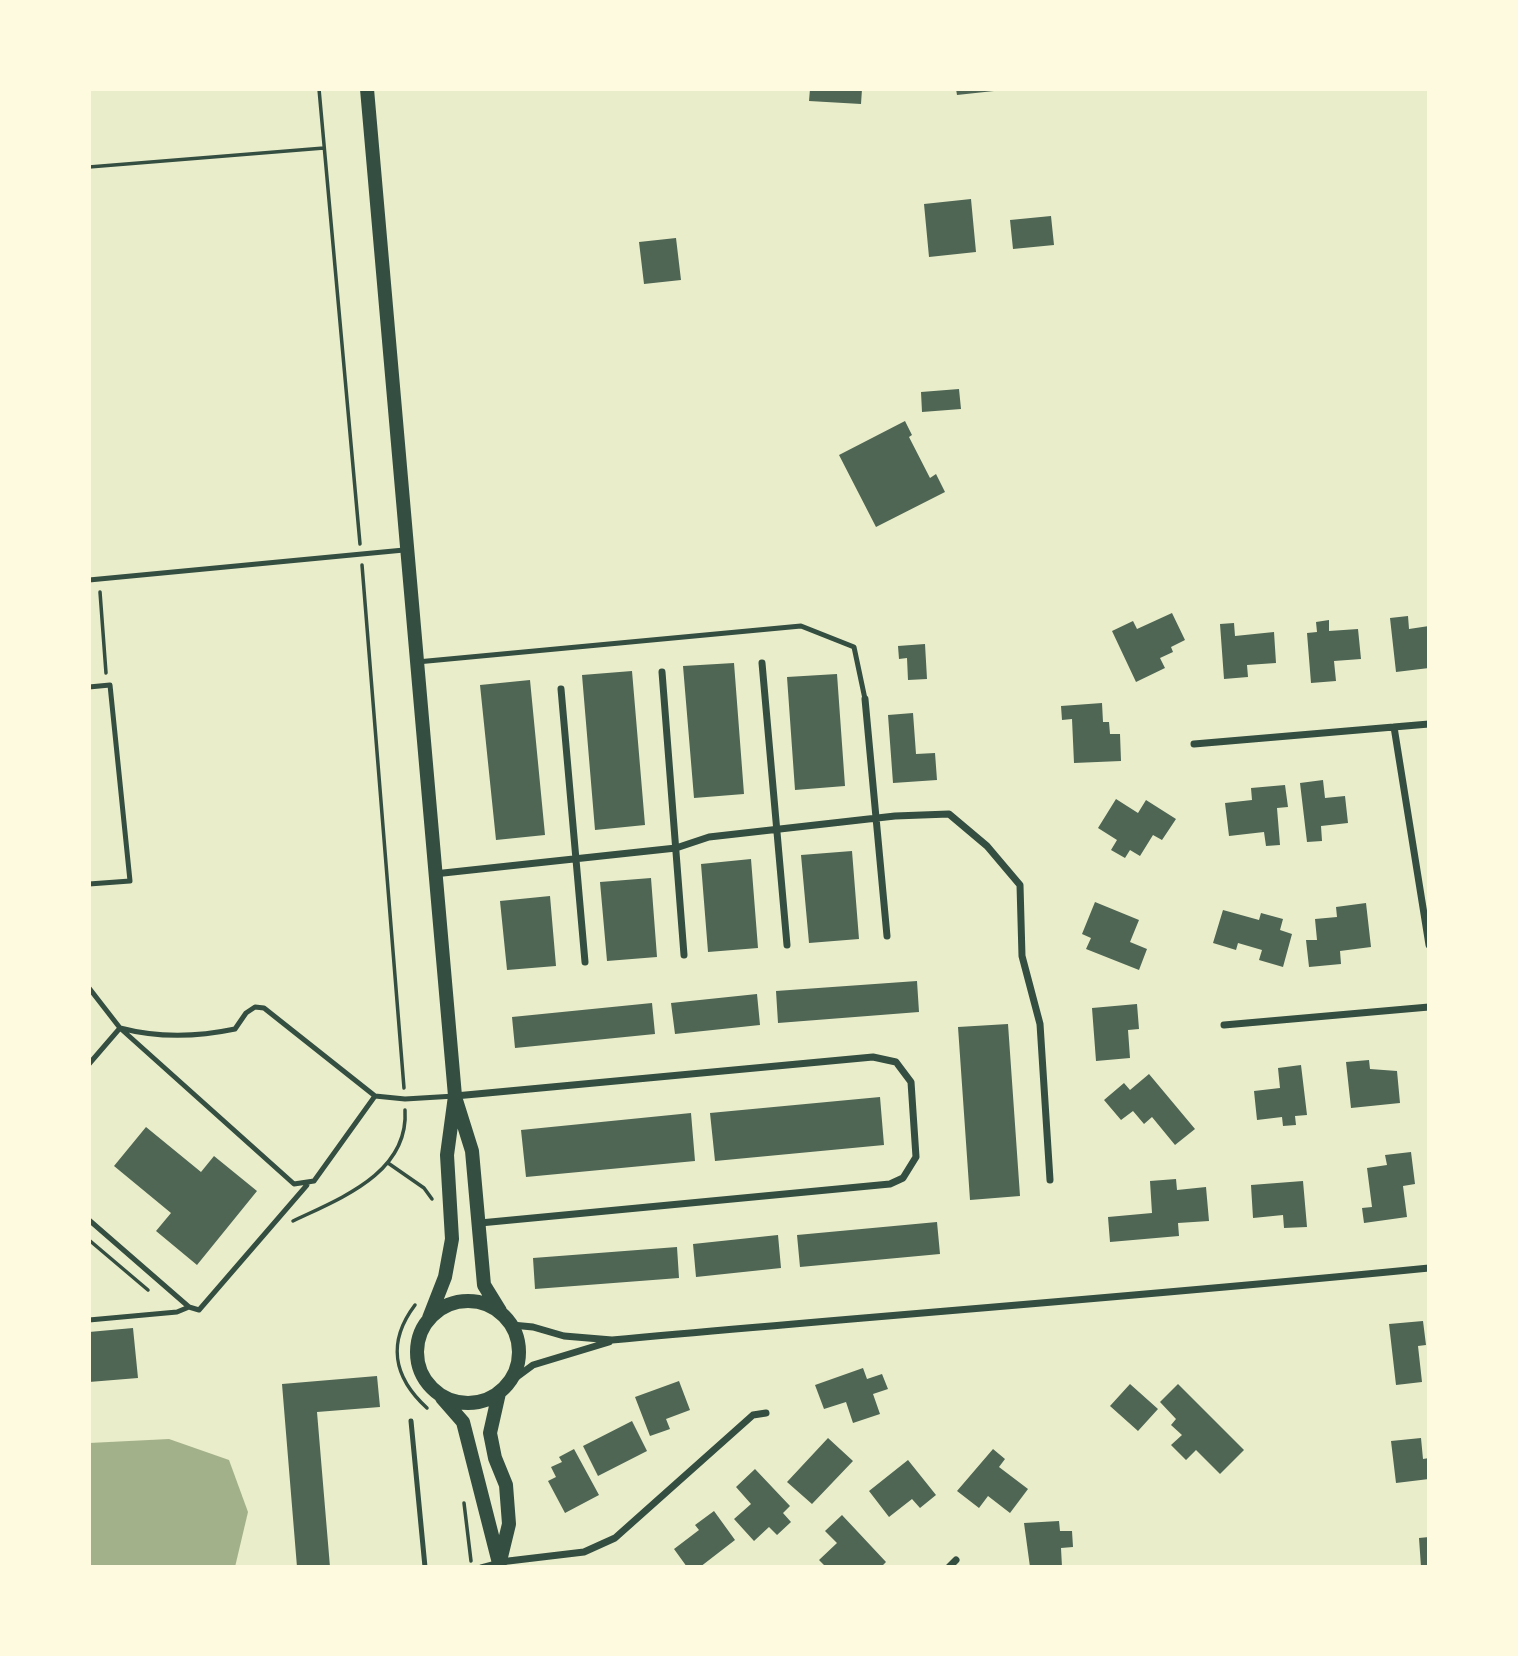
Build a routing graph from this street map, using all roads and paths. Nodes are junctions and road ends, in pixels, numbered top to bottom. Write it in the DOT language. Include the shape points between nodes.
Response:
graph roads {
  1 [pos="319,89"];
  2 [pos="367,89"];
  3 [pos="324,148"];
  4 [pos="89,167"];
  5 [pos="408,550"];
  6 [pos="361,554"];
  7 [pos="363,568"];
  8 [pos="349,569"];
  9 [pos="89,580"];
  10 [pos="112,591"];
  11 [pos="417,662"];
  12 [pos="762,663"];
  13 [pos="662,672"];
  14 [pos="107,685"];
  15 [pos="89,687"];
  16 [pos="561,689"];
  17 [pos="865,699"];
  18 [pos="1429,724"];
  19 [pos="1394,727"];
  20 [pos="1194,744"];
  21 [pos="876,818"];
  22 [pos="776,830"];
  23 [pos="676,848"];
  24 [pos="576,859"];
  25 [pos="434,874"];
  26 [pos="89,884"];
  27 [pos="887,936"];
  28 [pos="787,945"];
  29 [pos="1429,945"];
  30 [pos="684,955"];
  31 [pos="585,962"];
  32 [pos="89,988"];
  33 [pos="1429,1007"];
  34 [pos="1224,1025"];
  35 [pos="120,1028"];
  36 [pos="89,1064"];
  37 [pos="375,1096"];
  38 [pos="454,1096"];
  39 [pos="405,1099"];
  40 [pos="406,1126"];
  41 [pos="388,1164"];
  42 [pos="1050,1181"];
  43 [pos="308,1184"];
  44 [pos="434,1206"];
  45 [pos="89,1220"];
  46 [pos="480,1223"];
  47 [pos="1429,1268"];
  48 [pos="417,1303"];
  49 [pos="189,1307"];
  50 [pos="500,1312"];
  51 [pos="429,1318"];
  52 [pos="89,1320"];
  53 [pos="512,1325"];
  54 [pos="612,1340"];
  55 [pos="510,1382"];
  56 [pos="499,1393"];
  57 [pos="441,1397"];
  58 [pos="430,1411"];
  59 [pos="766,1413"];
  60 [pos="411,1421"];
  61 [pos="464,1493"];
  62 [pos="956,1560"];
  63 [pos="500,1564"];
  64 [pos="425,1567"];
  65 [pos="472,1567"];
  66 [pos="481,1567"];
  67 [pos="949,1567"];
  1 -- 3 [label="path"];
  2 -- 5 [label="main road"];
  3 -- 4 [label="path"];
  3 -- 6 [label="path"];
  5 -- 6 [label="lane"];
  5 -- 11 [label="main road"];
  6 -- 7 [label="path"];
  6 -- 9 [label="lane"];
  7 -- 8 [label="path"];
  7 -- 39 [label="path"];
  10 -- 14 [label="path" via="99,592"];
  11 -- 17 [label="lane" via="801,626 853,647"];
  11 -- 25 [label="main road"];
  12 -- 22 [label="street"];
  13 -- 23 [label="street"];
  14 -- 15 [label="lane"];
  14 -- 26 [label="lane" via="130,881"];
  16 -- 24 [label="street"];
  17 -- 21 [label="street"];
  18 -- 19 [label="street"];
  19 -- 20 [label="street"];
  19 -- 29 [label="street"];
  21 -- 22 [label="street"];
  21 -- 27 [label="street"];
  21 -- 42 [label="street" via="950,814 988,846 1020,885 1022,957 1040,1024"];
  22 -- 23 [label="street" via="709,837"];
  22 -- 28 [label="street"];
  23 -- 24 [label="street"];
  23 -- 30 [label="street"];
  24 -- 25 [label="street"];
  24 -- 31 [label="street"];
  25 -- 38 [label="main road"];
  32 -- 35 [label="lane"];
  33 -- 34 [label="street"];
  35 -- 36 [label="lane"];
  35 -- 37 [label="lane" via="140,1033 202,1034 235,1029 246,1013 264,1008"];
  35 -- 43 [label="lane" via="294,1184"];
  37 -- 39 [label="lane"];
  37 -- 43 [label="lane"];
  38 -- 39 [label="lane"];
  38 -- 46 [label="main road" via="472,1151"];
  38 -- 46 [label="street" via="883,1057 896,1062 911,1082 916,1147 912,1168 890,1184"];
  38 -- 51 [label="main road" via="447,1155 452,1239 445,1277"];
  39 -- 40 [label="path"];
  41 -- 44 [label="path" via="424,1188"];
  43 -- 49 [label="lane" via="204,1307"];
  45 -- 49 [label="lane"];
  46 -- 50 [label="main road" via="484,1285"];
  47 -- 54 [label="street"];
  48 -- 58 [label="path" via="404,1318 396,1342 405,1382"];
  49 -- 52 [label="lane"];
  50 -- 51 [label="main road" via="487,1304 464,1301"];
  50 -- 53 [label="main road"];
  51 -- 57 [label="main road" via="421,1330 416,1360 429,1387"];
  53 -- 54 [label="street"];
  53 -- 55 [label="main road" via="520,1354"];
  54 -- 55 [label="street" via="533,1365"];
  55 -- 56 [label="main road"];
  56 -- 57 [label="main road" via="471,1404"];
  56 -- 63 [label="main road" via="490,1433 506,1485 509,1524"];
  57 -- 63 [label="main road" via="463,1422"];
  59 -- 63 [label="street" via="752,1415 615,1538 584,1552"];
  60 -- 64 [label="lane"];
  61 -- 65 [label="path"];
  62 -- 67 [label="street"];
  63 -- 66 [label="lane"];
}
